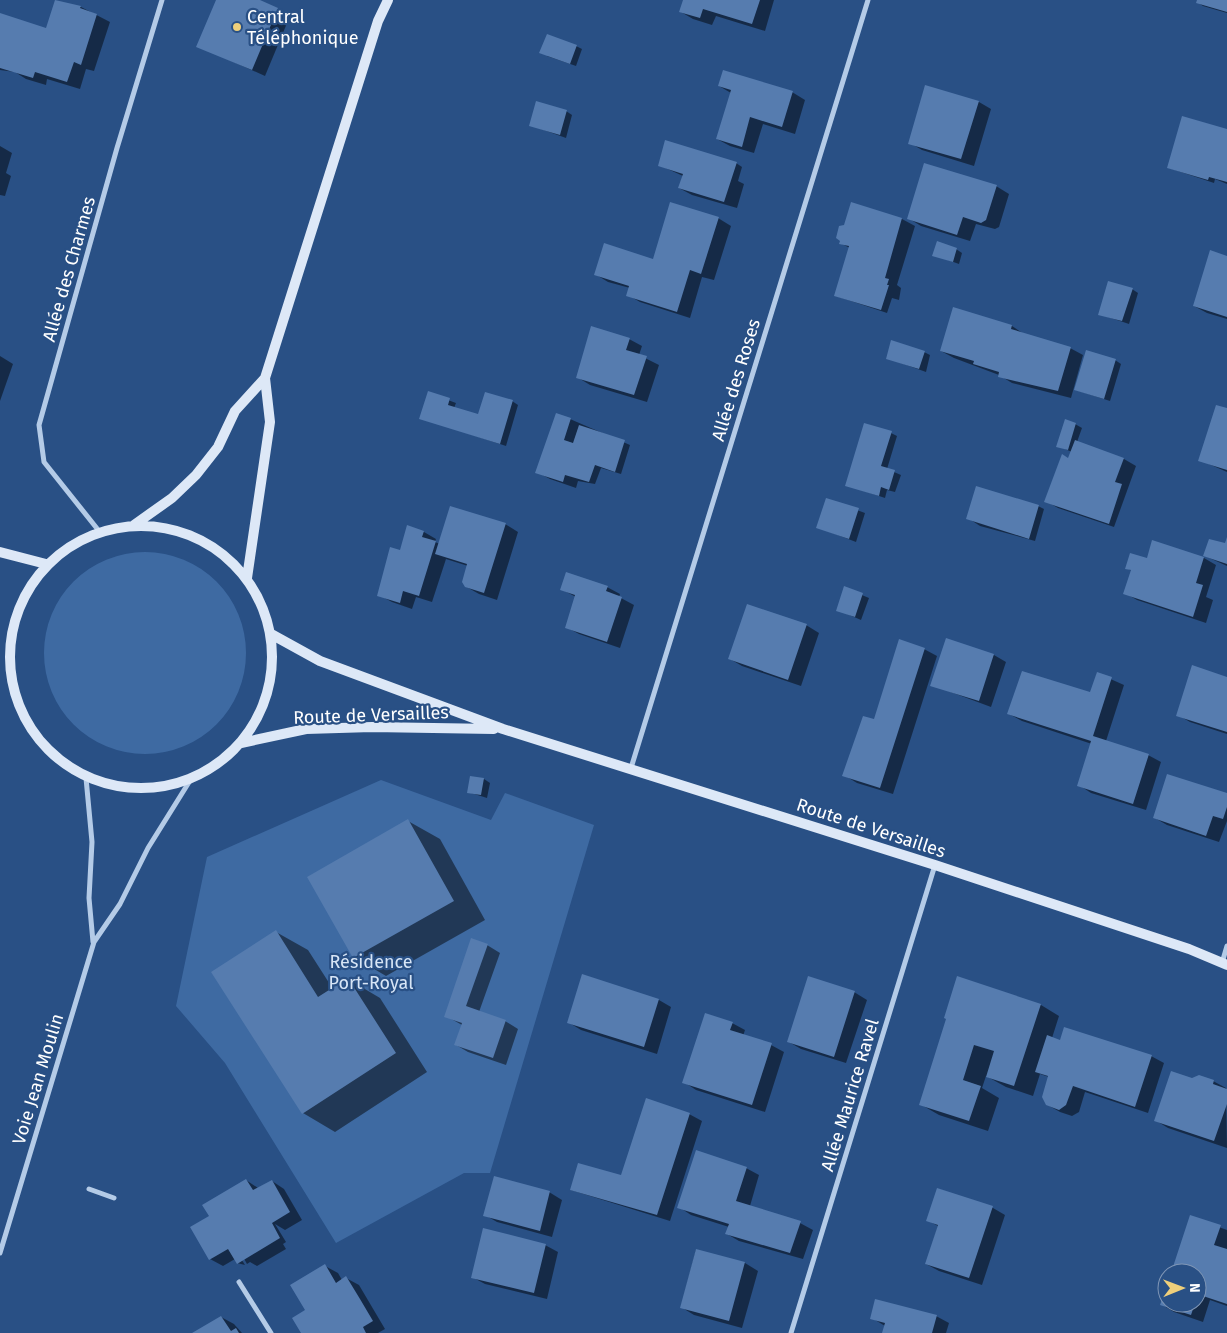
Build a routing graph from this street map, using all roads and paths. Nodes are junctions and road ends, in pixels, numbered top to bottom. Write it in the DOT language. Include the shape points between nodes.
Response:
graph roads {
  1 [pos="162,0"];
  2 [pos="388,0"];
  3 [pos="868,0"];
  4 [pos="265,378"];
  5 [pos="134,525"];
  6 [pos="99,531"];
  7 [pos="0,552"];
  8 [pos="46,564"];
  9 [pos="247,578"];
  10 [pos="270,634"];
  11 [pos="0,648"];
  12 [pos="8,657"];
  13 [pos="503,729"];
  14 [pos="241,743"];
  15 [pos="630,768"];
  16 [pos="86,778"];
  17 [pos="191,780"];
  18 [pos="934,865"];
  19 [pos="94,942"];
  20 [pos="1227,946"];
  21 [pos="1224,964"];
  22 [pos="89,1189"];
  23 [pos="114,1198"];
  24 [pos="0,1253"];
  25 [pos="239,1282"];
  26 [pos="271,1333"];
  27 [pos="791,1333"];
  1 -- 6 [label="street, Allée des Charmes" via="39,425 44,462"];
  2 -- 4 [label="main road" via="378,21"];
  3 -- 15 [label="street, Allée des Roses"];
  4 -- 5 [label="main road" via="235,411 218,447 196,476"];
  4 -- 9 [label="main road" via="270,422"];
  5 -- 6 [label="main road"];
  5 -- 9 [label="main road" via="169,528 215,548"];
  6 -- 8 [label="main road" via="72,544"];
  7 -- 8 [label="main road"];
  8 -- 12 [label="main road" via="19,604"];
  9 -- 10 [label="main road" via="264,611"];
  10 -- 13 [label="main road, Route de Versailles" via="320,661"];
  10 -- 14 [label="main road" via="271,676 261,712"];
  11 -- 12 [label="main road"];
  12 -- 16 [label="main road" via="13,693 30,730 58,761"];
  13 -- 14 [label="main road, Route de Versailles" via="306,729"];
  13 -- 15 [label="main road, Route de Versailles"];
  14 -- 17 [label="main road" via="219,763"];
  15 -- 18 [label="main road, Route de Versailles"];
  16 -- 17 [label="main road" via="161,788"];
  16 -- 19 [label="street, Voie Jean Moulin" via="92,842 89,898"];
  17 -- 19 [label="street, Voie Jean Moulin" via="148,848 120,904"];
  18 -- 21 [label="main road, Route de Versailles" via="1189,949"];
  18 -- 27 [label="street, Allée Maurice Ravel"];
  19 -- 24 [label="street, Voie Jean Moulin"];
  20 -- 21 [label="street"];
  22 -- 23 [label="street"];
  25 -- 26 [label="street"];
}
